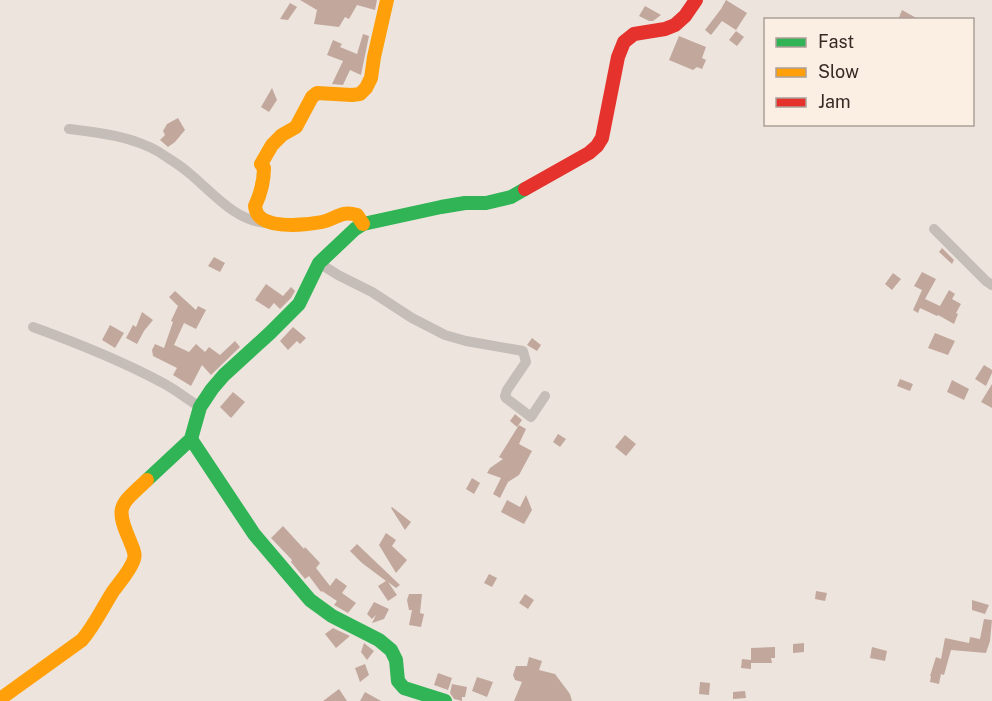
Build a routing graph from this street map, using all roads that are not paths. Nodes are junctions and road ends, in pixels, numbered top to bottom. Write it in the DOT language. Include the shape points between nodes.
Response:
graph roads {
  1 [pos="387,0"];
  2 [pos="696,0"];
  3 [pos="69,129"];
  4 [pos="270,224"];
  5 [pos="363,224"];
  6 [pos="934,229"];
  7 [pos="320,263"];
  8 [pos="992,285"];
  9 [pos="33,327"];
  10 [pos="545,396"];
  11 [pos="200,407"];
  12 [pos="190,439"];
  13 [pos="0,699"];
  14 [pos="445,701"];
  1 -- 4 [label="street" via="374,54 373,76 365,89 360,94 317,93 296,127 281,136 265,156 255,210"];
  2 -- 5 [label="street" via="673,27 639,32 625,41 602,138 589,153 511,197"];
  3 -- 4 [label="street" via="127,138 156,151 187,171 236,213"];
  4 -- 5 [label="street" via="324,222 349,212 357,214"];
  5 -- 7 [label="street"];
  6 -- 8 [label="street"];
  7 -- 10 [label="street" via="445,335 523,351 526,362 505,393 506,398 531,417"];
  7 -- 11 [label="street" via="299,304 224,375"];
  9 -- 11 [label="street" via="133,368"];
  11 -- 12 [label="street"];
  12 -- 13 [label="street" via="120,508 134,561 82,640"];
  12 -- 14 [label="street" via="254,534 297,587 321,609 391,650 398,681 404,688"];
}
